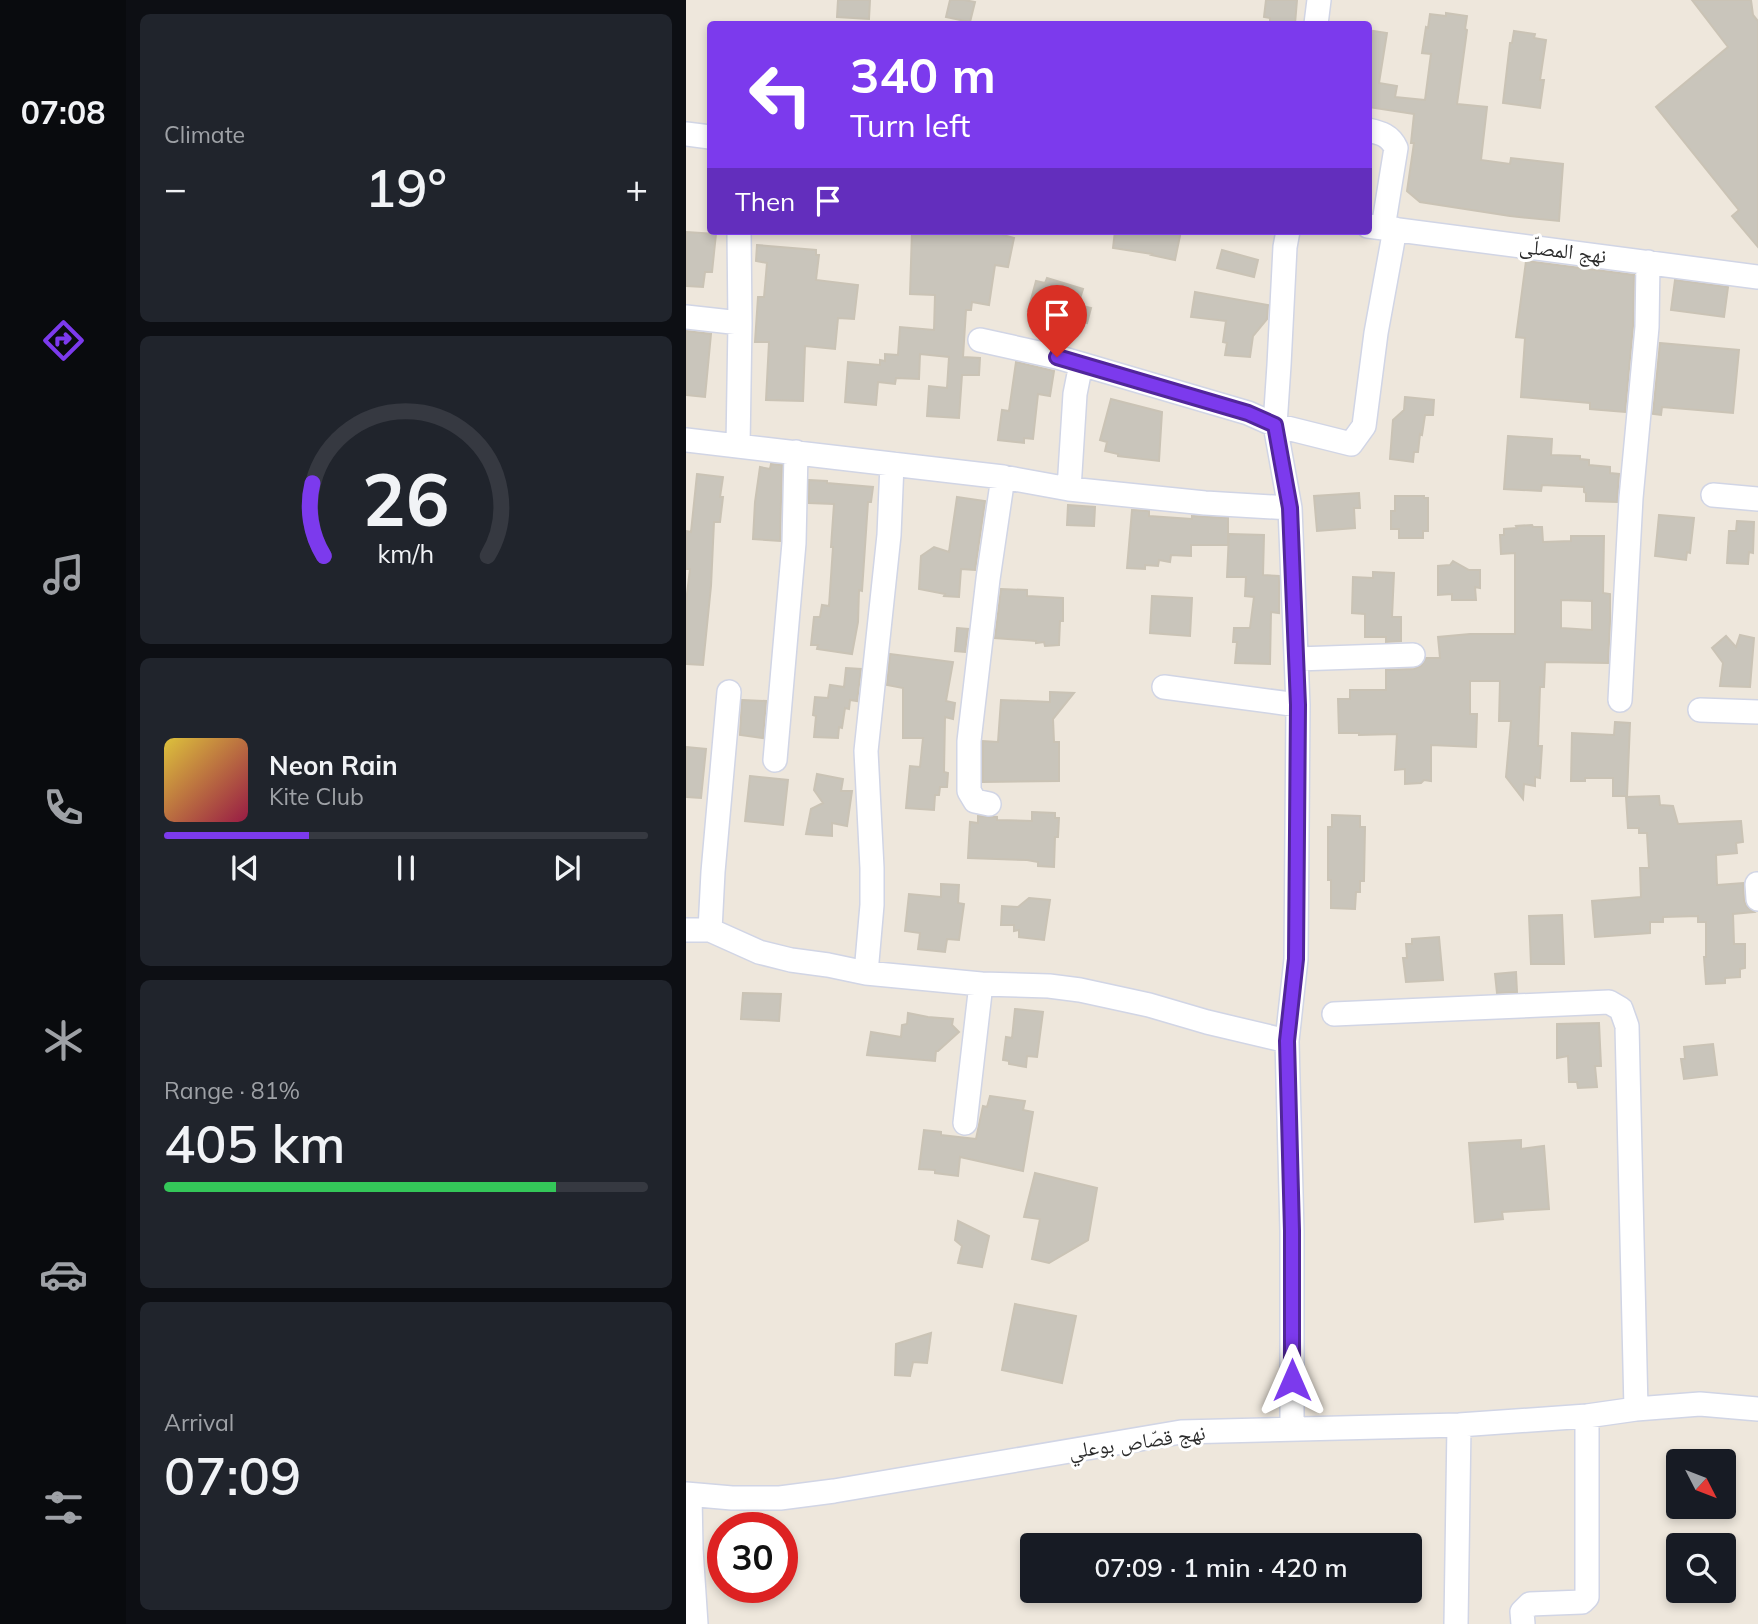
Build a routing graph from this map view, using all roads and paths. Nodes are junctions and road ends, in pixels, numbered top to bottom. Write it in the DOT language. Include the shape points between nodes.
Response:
graph roads {
  1 [pos="1319,0"];
  2 [pos="1316,21"];
  3 [pos="1372,131"];
  4 [pos="686,134"];
  5 [pos="707,137"];
  6 [pos="1382,228"];
  7 [pos="739,235"];
  8 [pos="1287,235"];
  9 [pos="1648,262"];
  10 [pos="1758,277"];
  11 [pos="686,317"];
  12 [pos="740,323"];
  13 [pos="980,340"];
  14 [pos="1081,365"];
  15 [pos="1275,425"];
  16 [pos="686,440"];
  17 [pos="738,446"];
  18 [pos="796,452"];
  19 [pos="892,464"];
  20 [pos="1003,477"];
  21 [pos="1069,489"];
  22 [pos="1713,495"];
  23 [pos="1758,499"];
  24 [pos="1290,508"];
  25 [pos="1413,655"];
  26 [pos="1297,659"];
  27 [pos="1164,687"];
  28 [pos="729,692"];
  29 [pos="1620,700"];
  30 [pos="1298,705"];
  31 [pos="1700,710"];
  32 [pos="1758,712"];
  33 [pos="775,760"];
  34 [pos="989,804"];
  35 [pos="686,930"];
  36 [pos="710,930"];
  37 [pos="866,973"];
  38 [pos="981,984"];
  39 [pos="1334,1014"];
  40 [pos="1287,1041"];
  41 [pos="965,1123"];
  42 [pos="1636,1409"];
  43 [pos="1758,1409"];
  44 [pos="1587,1416"];
  45 [pos="1459,1425"];
  46 [pos="1292,1429"];
  47 [pos="688,1494"];
  48 [pos="696,1624"];
  49 [pos="1455,1624"];
  50 [pos="1523,1624"];
  1 -- 2 [label="street"];
  3 -- 6 [label="street" via="1385,134 1396,148"];
  4 -- 5 [label="street"];
  6 -- 9 [label="street, نهج المصلّى"];
  6 -- 15 [label="street" via="1376,333 1364,426 1350,444"];
  7 -- 12 [label="street"];
  8 -- 15 [label="street"];
  9 -- 10 [label="street, نهج المصلّى"];
  9 -- 29 [label="street"];
  11 -- 12 [label="street"];
  12 -- 17 [label="street"];
  13 -- 14 [label="street"];
  14 -- 15 [label="street"];
  14 -- 21 [label="street"];
  15 -- 24 [label="street"];
  16 -- 17 [label="street"];
  17 -- 18 [label="street"];
  18 -- 19 [label="street"];
  18 -- 33 [label="street" via="794,543"];
  19 -- 20 [label="street"];
  19 -- 37 [label="street" via="866,751 872,867"];
  20 -- 21 [label="street"];
  20 -- 34 [label="street" via="969,741 969,791 975,801"];
  21 -- 24 [label="street"];
  22 -- 23 [label="street"];
  24 -- 26 [label="street"];
  25 -- 26 [label="street"];
  26 -- 30 [label="street"];
  27 -- 30 [label="street"];
  28 -- 36 [label="street"];
  30 -- 40 [label="street" via="1296,959"];
  31 -- 32 [label="street"];
  35 -- 36 [label="street"];
  36 -- 37 [label="street" via="758,952"];
  37 -- 38 [label="street"];
  38 -- 40 [label="street" via="1080,990"];
  38 -- 41 [label="street"];
  39 -- 42 [label="street" via="1609,1002 1621,1009 1627,1026"];
  40 -- 46 [label="street"];
  42 -- 43 [label="street, نهج قصّاص بوعلي" via="1700,1404"];
  42 -- 44 [label="street, نهج قصّاص بوعلي"];
  44 -- 45 [label="street, نهج قصّاص بوعلي"];
  44 -- 50 [label="street" via="1587,1597 1582,1602 1530,1604 1522,1612"];
  45 -- 46 [label="street, نهج قصّاص بوعلي"];
  45 -- 49 [label="street"];
  46 -- 47 [label="street, نهج قصّاص بوعلي" via="1181,1432 780,1498"];
  47 -- 48 [label="street"];
}
